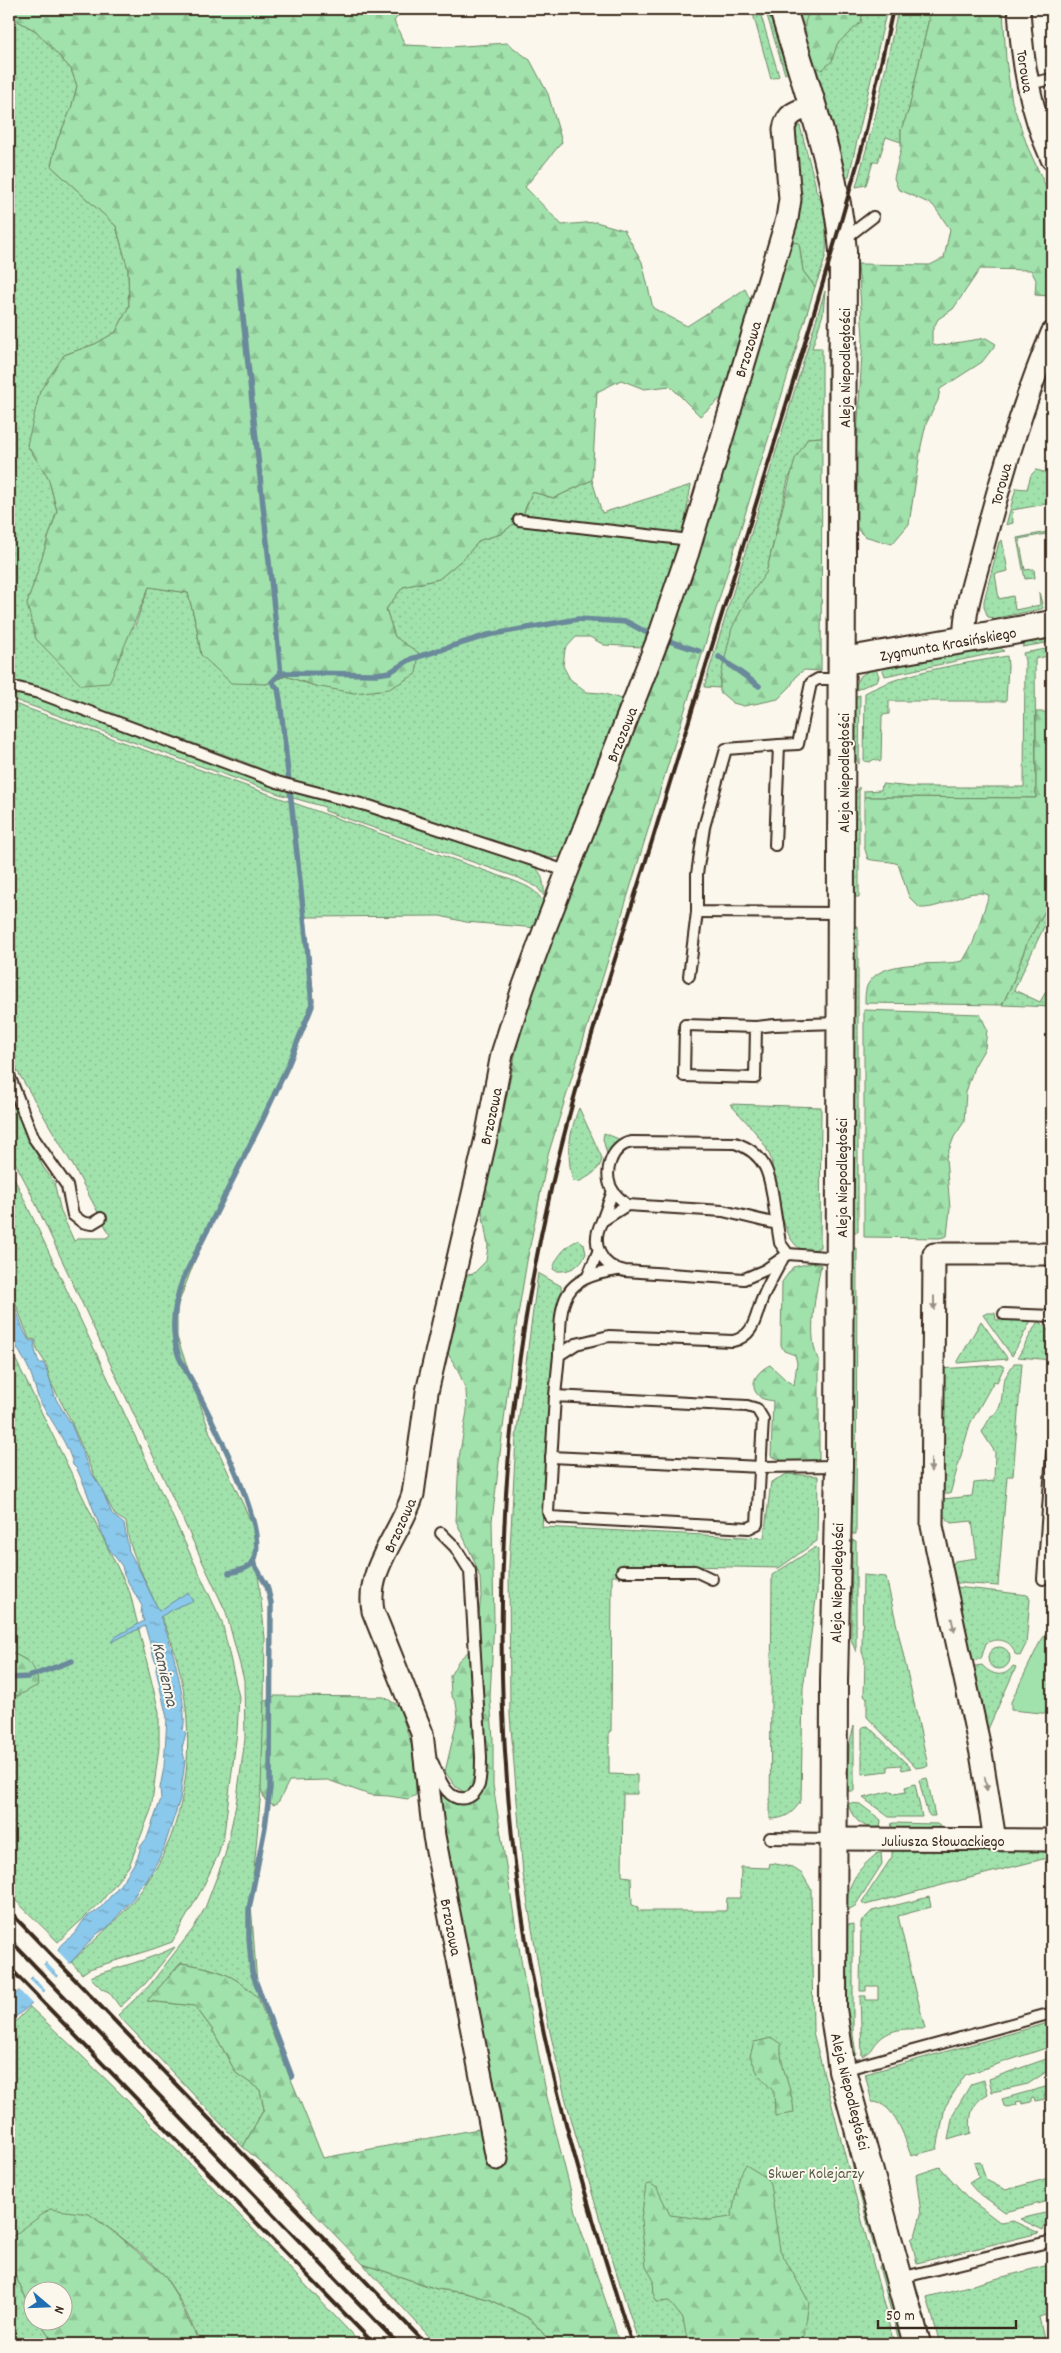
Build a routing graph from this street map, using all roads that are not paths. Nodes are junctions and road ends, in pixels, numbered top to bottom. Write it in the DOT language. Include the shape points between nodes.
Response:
graph roads {
  1 [pos="783,9"];
  2 [pos="1019,9"];
  3 [pos="1052,79"];
  4 [pos="1027,84"];
  5 [pos="812,106"];
  6 [pos="1052,159"];
  7 [pos="873,218"];
  8 [pos="842,241"];
  9 [pos="1052,333"];
  10 [pos="519,520"];
  11 [pos="690,540"];
  12 [pos="1052,624"];
  13 [pos="965,640"];
  14 [pos="844,670"];
  15 [pos="9,689"];
  16 [pos="779,746"];
  17 [pos="775,844"];
  18 [pos="566,871"];
  19 [pos="697,912"];
  20 [pos="842,913"];
  21 [pos="689,976"];
  22 [pos="841,1023"];
  23 [pos="756,1027"];
  24 [pos="9,1075"];
  25 [pos="613,1191"];
  26 [pos="627,1205"];
  27 [pos="101,1218"];
  28 [pos="602,1221"];
  29 [pos="777,1224"];
  30 [pos="598,1252"];
  31 [pos="1052,1254"];
  32 [pos="786,1256"];
  33 [pos="840,1258"];
  34 [pos="617,1270"];
  35 [pos="588,1276"];
  36 [pos="1004,1314"];
  37 [pos="1052,1316"];
  38 [pos="560,1355"];
  39 [pos="555,1396"];
  40 [pos="1052,1453"];
  41 [pos="551,1457"];
  42 [pos="839,1466"];
  43 [pos="761,1467"];
  44 [pos="1050,1511"];
  45 [pos="441,1533"];
  46 [pos="622,1571"];
  47 [pos="712,1579"];
  48 [pos="1043,1580"];
  49 [pos="422,1734"];
  50 [pos="770,1838"];
  51 [pos="833,1839"];
  52 [pos="994,1840"];
  53 [pos="1052,1840"];
  54 [pos="1052,2013"];
  55 [pos="842,2070"];
  56 [pos="497,2159"];
  57 [pos="1052,2241"];
  58 [pos="899,2278"];
  59 [pos="917,2344"];
  1 -- 5 [label="street, Aleja Niepodległości"];
  2 -- 4 [label="street, Torowa"];
  3 -- 4 [label="lane"];
  4 -- 6 [label="street, Torowa" via="1038,128"];
  5 -- 8 [label="street, Aleja Niepodległości" via="842,221"];
  5 -- 11 [label="street, Brzozowa" via="794,112 784,129 790,199 787,219"];
  7 -- 8 [label="lane"];
  8 -- 14 [label="street, Aleja Niepodległości"];
  9 -- 13 [label="street, Torowa" via="1028,392 1006,462 966,612"];
  10 -- 11 [label="lane"];
  11 -- 18 [label="street, Brzozowa" via="660,634"];
  12 -- 13 [label="street, Zygmunta Krasińskiego"];
  13 -- 14 [label="street, Zygmunta Krasińskiego"];
  14 -- 16 [label="lane" via="811,684 798,744"];
  14 -- 20 [label="street, Aleja Niepodległości"];
  15 -- 18 [label="lane" via="39,693 277,782 369,806"];
  16 -- 17 [label="lane"];
  16 -- 19 [label="lane" via="726,749 704,826 697,874"];
  18 -- 49 [label="street, Brzozowa" via="522,988 502,1054 427,1392 409,1510 386,1551 373,1584 373,1611"];
  19 -- 20 [label="lane"];
  19 -- 21 [label="lane"];
  20 -- 22 [label="street, Aleja Niepodległości"];
  22 -- 23 [label="lane"];
  22 -- 33 [label="street, Aleja Niepodległości"];
  23 -- 23 [label="lane" via="685,1026 684,1076 755,1078"];
  24 -- 27 [label="lane" via="33,1137 67,1186 73,1216 91,1224"];
  25 -- 26 [label="lane"];
  25 -- 28 [label="lane"];
  25 -- 29 [label="lane" via="609,1163 628,1142 734,1143 756,1154 770,1176"];
  26 -- 28 [label="lane"];
  26 -- 29 [label="lane" via="724,1211"];
  28 -- 30 [label="lane" via="596,1238"];
  29 -- 32 [label="lane" via="780,1244"];
  30 -- 34 [label="lane"];
  30 -- 35 [label="lane"];
  31 -- 52 [label="street, one-way" via="934,1254 932,1526 981,1753"];
  32 -- 33 [label="lane"];
  32 -- 34 [label="lane" via="744,1279"];
  32 -- 38 [label="lane" via="763,1297 754,1327 741,1339 610,1336 576,1344"];
  33 -- 42 [label="street, Aleja Niepodległości"];
  34 -- 35 [label="lane"];
  35 -- 38 [label="lane" via="574,1284 566,1296"];
  36 -- 37 [label="lane"];
  38 -- 39 [label="lane"];
  39 -- 41 [label="lane"];
  39 -- 43 [label="lane" via="753,1407 763,1419"];
  40 -- 44 [label="lane"];
  41 -- 43 [label="lane"];
  41 -- 43 [label="lane" via="549,1516 568,1520 752,1528 758,1521"];
  42 -- 43 [label="lane"];
  42 -- 51 [label="street, Aleja Niepodległości"];
  44 -- 48 [label="lane"];
  45 -- 49 [label="lane" via="455,1546 470,1571 481,1757 478,1787 472,1795 463,1799 445,1790"];
  46 -- 47 [label="lane" via="695,1571"];
  49 -- 56 [label="street, Brzozowa" via="434,1836"];
  50 -- 51 [label="lane"];
  51 -- 52 [label="street, Juliusza Słowackiego"];
  51 -- 55 [label="street, Aleja Niepodległości" via="833,2009"];
  52 -- 53 [label="street, Juliusza Słowackiego"];
  54 -- 55 [label="lane"];
  55 -- 58 [label="street, Aleja Niepodległości"];
  57 -- 58 [label="lane"];
  58 -- 59 [label="street, Aleja Niepodległości"];
}
